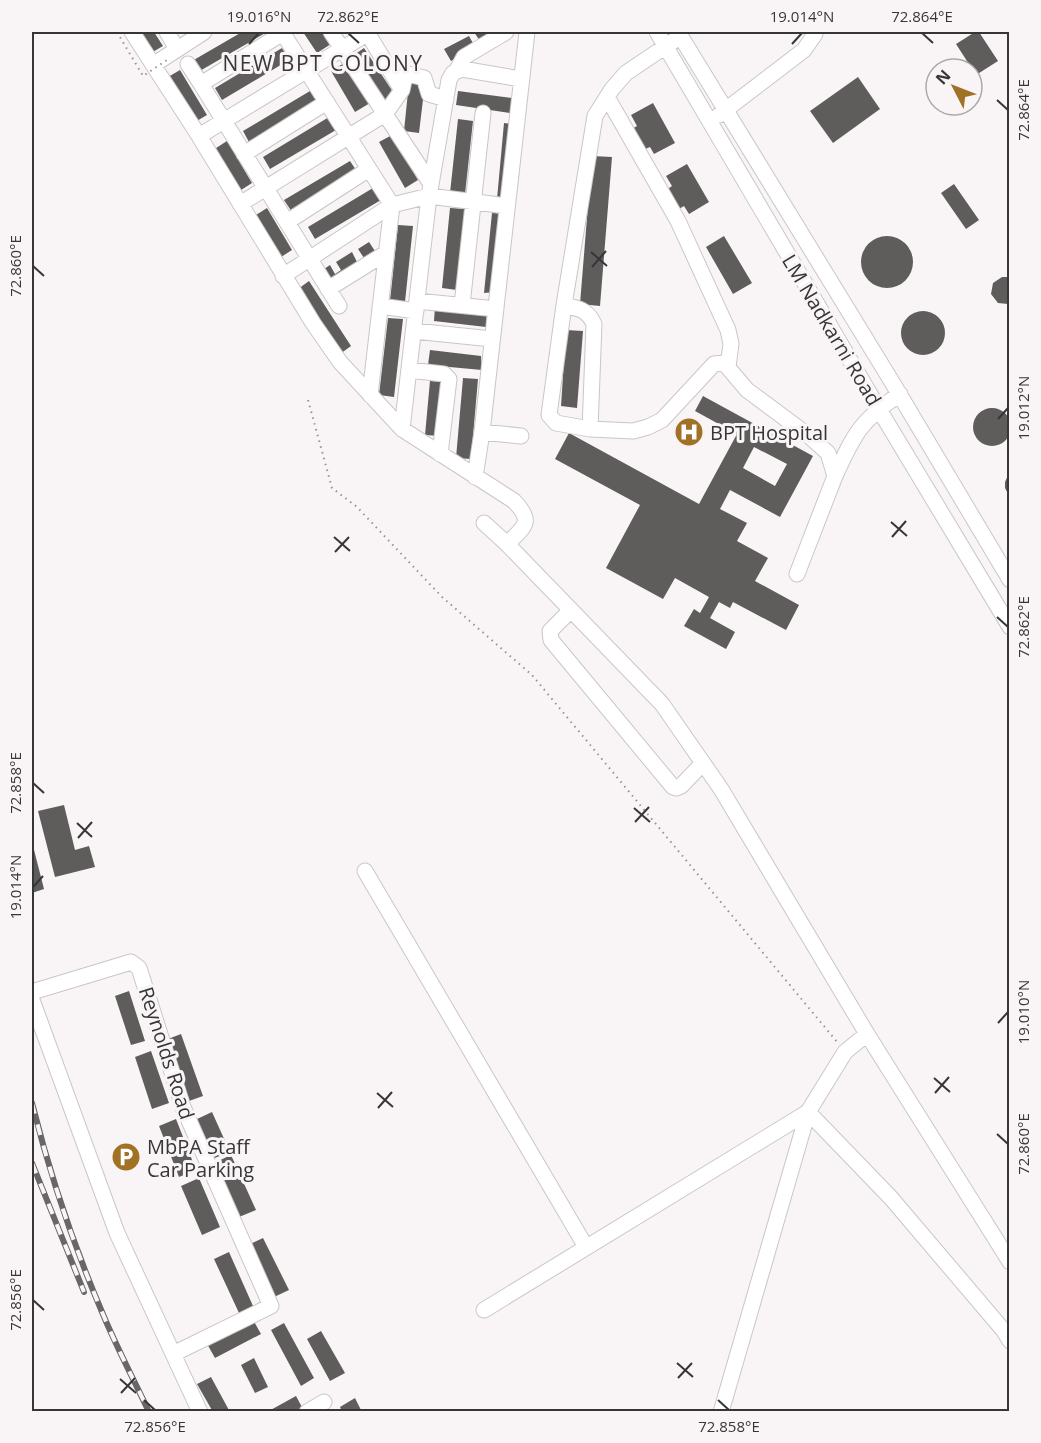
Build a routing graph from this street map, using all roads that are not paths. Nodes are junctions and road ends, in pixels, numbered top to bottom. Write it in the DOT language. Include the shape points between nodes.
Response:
graph roads {
  1 [pos="132,32"];
  2 [pos="166,32"];
  3 [pos="204,32"];
  4 [pos="282,32"];
  5 [pos="331,32"];
  6 [pos="506,32"];
  7 [pos="527,32"];
  8 [pos="657,32"];
  9 [pos="814,32"];
  10 [pos="679,34"];
  11 [pos="666,47"];
  12 [pos="342,48"];
  13 [pos="166,58"];
  14 [pos="188,64"];
  15 [pos="306,70"];
  16 [pos="457,70"];
  17 [pos="521,79"];
  18 [pos="201,84"];
  19 [pos="402,90"];
  20 [pos="607,97"];
  21 [pos="446,99"];
  22 [pos="327,102"];
  23 [pos="725,111"];
  24 [pos="483,113"];
  25 [pos="385,114"];
  26 [pos="224,121"];
  27 [pos="709,121"];
  28 [pos="199,136"];
  29 [pos="349,138"];
  30 [pos="244,154"];
  31 [pos="369,169"];
  32 [pos="266,188"];
  33 [pos="430,190"];
  34 [pos="474,202"];
  35 [pos="240,204"];
  36 [pos="392,205"];
  37 [pos="507,206"];
  38 [pos="286,222"];
  39 [pos="386,253"];
  40 [pos="309,259"];
  41 [pos="283,276"];
  42 [pos="328,289"];
  43 [pos="462,305"];
  44 [pos="564,305"];
  45 [pos="339,306"];
  46 [pos="380,306"];
  47 [pos="417,306"];
  48 [pos="496,309"];
  49 [pos="414,331"];
  50 [pos="492,339"];
  51 [pos="728,367"];
  52 [pos="409,370"];
  53 [pos="900,394"];
  54 [pos="370,395"];
  55 [pos="878,409"];
  56 [pos="402,429"];
  57 [pos="590,429"];
  58 [pos="482,432"];
  59 [pos="521,436"];
  60 [pos="440,453"];
  61 [pos="835,476"];
  62 [pos="475,477"];
  63 [pos="484,523"];
  64 [pos="507,544"];
  65 [pos="797,574"];
  66 [pos="1010,580"];
  67 [pos="571,610"];
  68 [pos="1010,627"];
  69 [pos="703,763"];
  70 [pos="365,871"];
  71 [pos="32,992"];
  72 [pos="32,1000"];
  73 [pos="867,1034"];
  74 [pos="808,1112"];
  75 [pos="586,1246"];
  76 [pos="1010,1262"];
  77 [pos="484,1310"];
  78 [pos="1010,1341"];
  79 [pos="173,1354"];
  80 [pos="324,1402"];
  81 [pos="200,1412"];
  82 [pos="307,1412"];
  83 [pos="721,1412"];
  1 -- 13 [label="street"];
  2 -- 13 [label="street"];
  3 -- 13 [label="street"];
  4 -- 15 [label="street"];
  4 -- 18 [label="street"];
  5 -- 12 [label="street"];
  6 -- 16 [label="street" via="464,57"];
  7 -- 17 [label="street"];
  8 -- 11 [label="street, LM Nadkarni Road"];
  9 -- 23 [label="street" via="804,50"];
  10 -- 11 [label="street"];
  10 -- 23 [label="street, LM Nadkarni Road"];
  11 -- 20 [label="street" via="626,73"];
  11 -- 27 [label="street, LM Nadkarni Road"];
  12 -- 15 [label="street"];
  12 -- 19 [label="street" via="368,36"];
  12 -- 25 [label="street"];
  13 -- 28 [label="street"];
  14 -- 18 [label="street"];
  15 -- 22 [label="street"];
  15 -- 26 [label="street"];
  16 -- 17 [label="street"];
  16 -- 21 [label="street" via="449,80"];
  17 -- 37 [label="street"];
  18 -- 26 [label="street"];
  19 -- 21 [label="street" via="408,74 424,78 429,94"];
  19 -- 25 [label="street"];
  20 -- 44 [label="street" via="596,116"];
  20 -- 51 [label="street" via="678,221 728,330"];
  21 -- 33 [label="street"];
  22 -- 29 [label="street"];
  22 -- 30 [label="street"];
  23 -- 27 [label="street"];
  23 -- 53 [label="street, LM Nadkarni Road"];
  24 -- 34 [label="street"];
  25 -- 29 [label="street"];
  25 -- 33 [label="street"];
  26 -- 28 [label="street"];
  26 -- 30 [label="street"];
  27 -- 55 [label="street, LM Nadkarni Road"];
  28 -- 35 [label="street"];
  29 -- 31 [label="street"];
  29 -- 32 [label="street"];
  30 -- 32 [label="street"];
  31 -- 36 [label="street"];
  31 -- 38 [label="street"];
  32 -- 35 [label="street"];
  32 -- 38 [label="street"];
  33 -- 34 [label="street"];
  33 -- 36 [label="street"];
  33 -- 47 [label="street"];
  34 -- 37 [label="street"];
  34 -- 43 [label="street"];
  35 -- 41 [label="street"];
  36 -- 39 [label="street"];
  36 -- 40 [label="street"];
  37 -- 48 [label="street"];
  38 -- 40 [label="street"];
  39 -- 42 [label="street"];
  39 -- 46 [label="street"];
  40 -- 41 [label="street"];
  40 -- 42 [label="street"];
  41 -- 54 [label="street" via="340,362"];
  42 -- 45 [label="street"];
  43 -- 47 [label="street"];
  43 -- 48 [label="street"];
  44 -- 57 [label="street" via="583,309 594,324"];
  44 -- 57 [label="street" via="549,415 556,423"];
  46 -- 47 [label="street"];
  46 -- 54 [label="street"];
  47 -- 49 [label="street"];
  48 -- 50 [label="street"];
  49 -- 50 [label="street"];
  49 -- 52 [label="street"];
  50 -- 58 [label="street"];
  51 -- 57 [label="street" via="724,363 714,364 662,420 648,428"];
  51 -- 61 [label="street" via="747,390 828,453"];
  52 -- 56 [label="street"];
  52 -- 60 [label="street" via="444,374 449,380"];
  53 -- 55 [label="street"];
  53 -- 66 [label="street, LM Nadkarni Road"];
  54 -- 56 [label="street"];
  55 -- 61 [label="street" via="853,438"];
  55 -- 68 [label="street, LM Nadkarni Road"];
  56 -- 60 [label="street"];
  58 -- 59 [label="street"];
  58 -- 62 [label="street"];
  60 -- 62 [label="street"];
  61 -- 65 [label="street"];
  62 -- 64 [label="street" via="514,501 525,513 524,526"];
  63 -- 64 [label="street"];
  64 -- 67 [label="street"];
  67 -- 69 [label="street" via="662,704"];
  67 -- 69 [label="street" via="550,631 551,640 673,787 681,786"];
  69 -- 73 [label="street"];
  70 -- 75 [label="street"];
  71 -- 79 [label="street, Reynolds Road" via="131,962 139,968 183,1107 271,1306"];
  72 -- 79 [label="street" via="117,1233"];
  73 -- 74 [label="street" via="845,1052"];
  73 -- 76 [label="street"];
  74 -- 75 [label="street"];
  74 -- 78 [label="street" via="891,1198"];
  74 -- 83 [label="street"];
  75 -- 77 [label="street"];
  79 -- 81 [label="street"];
  80 -- 82 [label="street"];
}
